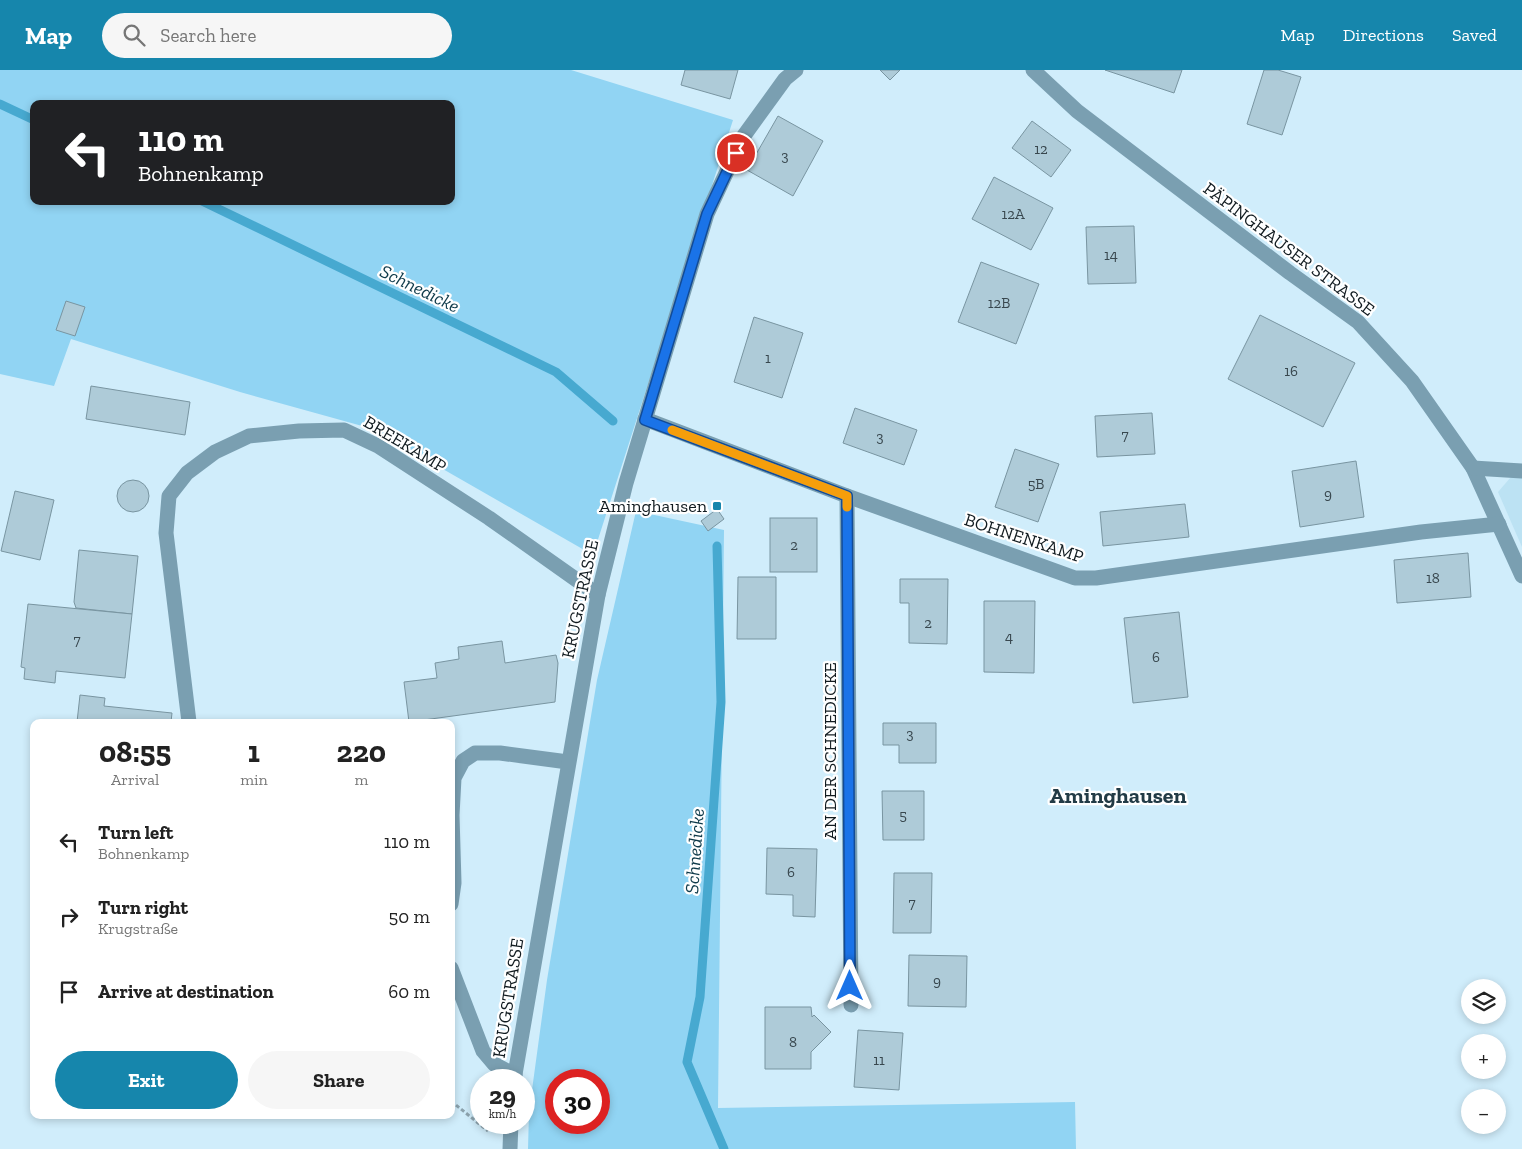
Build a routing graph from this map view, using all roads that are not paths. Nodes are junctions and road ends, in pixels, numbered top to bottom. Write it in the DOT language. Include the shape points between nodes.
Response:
graph roads {
  1 [pos="796,70"];
  2 [pos="1033,70"];
  3 [pos="645,420"];
  4 [pos="1473,468"];
  5 [pos="1522,471"];
  6 [pos="847,496"];
  7 [pos="1499,524"];
  8 [pos="1522,576"];
  9 [pos="598,595"];
  10 [pos="189,719"];
  11 [pos="568,762"];
  12 [pos="455,776"];
  13 [pos="455,978"];
  14 [pos="851,1005"];
  15 [pos="501,1069"];
  16 [pos="516,1069"];
  17 [pos="511,1134"];
  18 [pos="510,1149"];
  1 -- 3 [label="street, KRUGSTRASSE" via="785,79 743,137 707,214"];
  2 -- 4 [label="street, PÄPINGHAUSER STRASSE" via="1084,116 1358,322 1412,381"];
  3 -- 6 [label="street, BOHNENKAMP"];
  3 -- 9 [label="street, KRUGSTRASSE"];
  4 -- 5 [label="street"];
  4 -- 7 [label="street, PÄPINGHAUSER STRASSE"];
  6 -- 7 [label="street, BOHNENKAMP" via="1075,578 1096,578 1412,533"];
  6 -- 14 [label="street, AN DER SCHNEDICKE"];
  7 -- 8 [label="street, PÄPINGHAUSER STRASSE"];
  9 -- 10 [label="street, BREEKAMP" via="378,446 344,430 249,436 215,452 187,473 170,496 166,533"];
  9 -- 11 [label="street, KRUGSTRASSE"];
  11 -- 12 [label="street" via="475,753 463,761"];
  11 -- 16 [label="street, KRUGSTRASSE"];
  13 -- 15 [label="street" via="483,1051"];
  17 -- 18 [label="street"];
}
